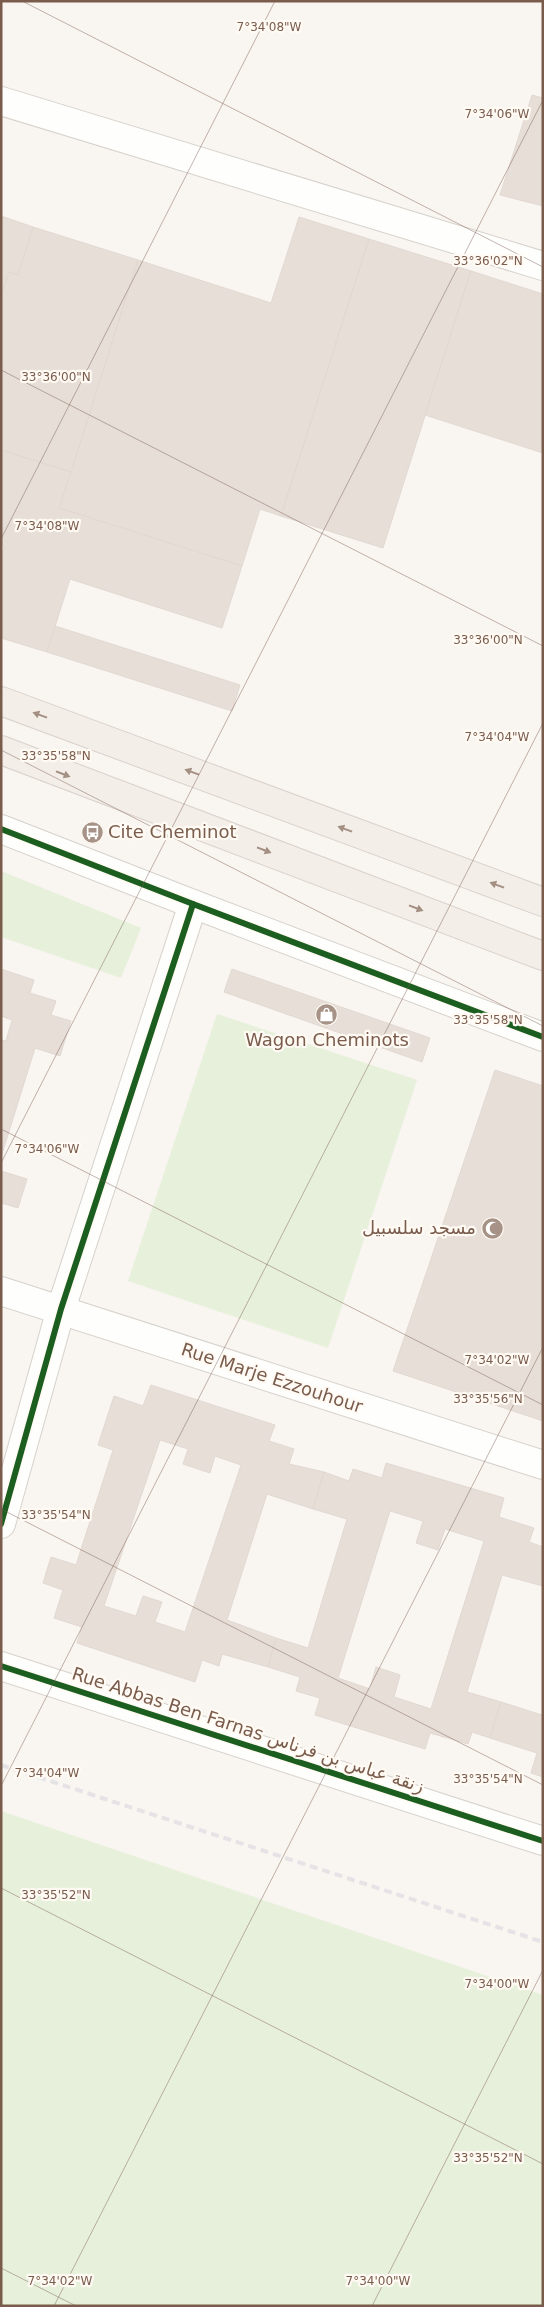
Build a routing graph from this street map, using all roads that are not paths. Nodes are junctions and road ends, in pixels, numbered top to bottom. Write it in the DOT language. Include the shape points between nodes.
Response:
graph roads {
  1 [pos="1,101"];
  2 [pos="543,266"];
  3 [pos="1,701"];
  4 [pos="1,750"];
  5 [pos="1,829"];
  6 [pos="543,902"];
  7 [pos="193,904"];
  8 [pos="543,956"];
  9 [pos="543,1037"];
  10 [pos="1,1291"];
  11 [pos="61,1309"];
  12 [pos="543,1465"];
  13 [pos="1,1524"];
  14 [pos="1,1666"];
  15 [pos="543,1841"];
  1 -- 2 [label="street"];
  6 -- 3 [label="main road, one-way"];
  4 -- 8 [label="main road, one-way"];
  5 -- 7 [label="street"];
  7 -- 9 [label="street"];
  7 -- 11 [label="street"];
  10 -- 11 [label="street, Rue Marje Ezzouhour"];
  11 -- 12 [label="street, Rue Marje Ezzouhour"];
  11 -- 13 [label="street"];
  14 -- 15 [label="street, Rue Abbas Ben Farnas زنقة عباس بن فرناس"];
}
